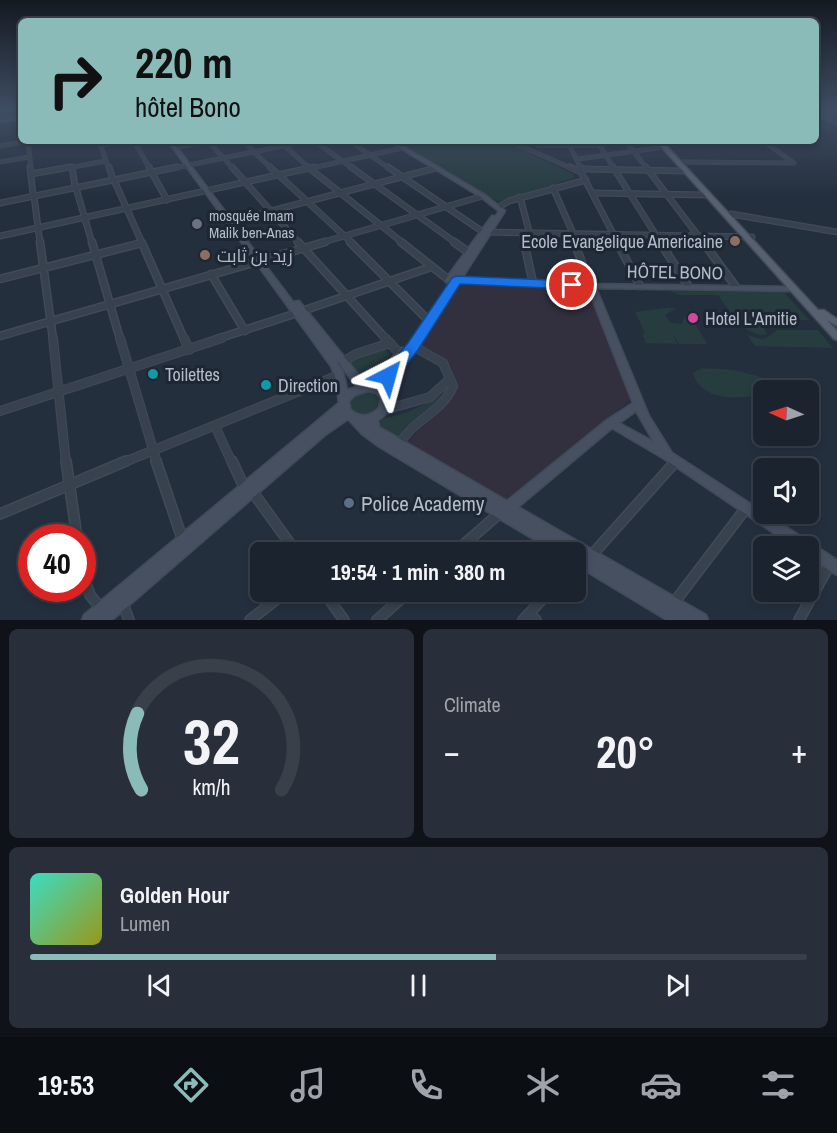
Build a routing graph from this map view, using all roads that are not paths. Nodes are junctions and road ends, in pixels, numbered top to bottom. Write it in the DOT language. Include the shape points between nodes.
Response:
graph roads {
  1 [pos="18,143"];
  2 [pos="28,144"];
  3 [pos="100,144"];
  4 [pos="136,144"];
  5 [pos="174,144"];
  6 [pos="212,144"];
  7 [pos="246,144"];
  8 [pos="283,144"];
  9 [pos="319,144"];
  10 [pos="355,144"];
  11 [pos="394,144"];
  12 [pos="516,144"];
  13 [pos="538,144"];
  14 [pos="569,144"];
  15 [pos="599,144"];
  16 [pos="628,144"];
  17 [pos="658,144"];
  18 [pos="663,144"];
  19 [pos="663,144"];
  20 [pos="767,144"];
  21 [pos="0,146"];
  22 [pos="401,148"];
  23 [pos="633,150"];
  24 [pos="254,151"];
  25 [pos="370,154"];
  26 [pos="607,155"];
  27 [pos="543,156"];
  28 [pos="29,157"];
  29 [pos="223,157"];
  30 [pos="578,159"];
  31 [pos="340,160"];
  32 [pos="106,161"];
  33 [pos="0,162"];
  34 [pos="682,162"];
  35 [pos="188,164"];
  36 [pos="72,167"];
  37 [pos="309,168"];
  38 [pos="435,169"];
  39 [pos="581,171"];
  40 [pos="615,171"];
  41 [pos="648,171"];
  42 [pos="686,171"];
  43 [pos="151,172"];
  44 [pos="30,174"];
  45 [pos="278,175"];
  46 [pos="404,177"];
  47 [pos="113,180"];
  48 [pos="586,180"];
  49 [pos="246,182"];
  50 [pos="373,184"];
  51 [pos="76,187"];
  52 [pos="553,188"];
  53 [pos="208,190"];
  54 [pos="342,192"];
  55 [pos="594,193"];
  56 [pos="630,194"];
  57 [pos="34,195"];
  58 [pos="666,195"];
  59 [pos="708,195"];
  60 [pos="482,197"];
  61 [pos="520,197"];
  62 [pos="167,200"];
  63 [pos="0,202"];
  64 [pos="307,202"];
  65 [pos="499,207"];
  66 [pos="128,208"];
  67 [pos="448,208"];
  68 [pos="273,210"];
  69 [pos="731,214"];
  70 [pos="415,215"];
  71 [pos="85,217"];
  72 [pos="232,221"];
  73 [pos="380,225"];
  74 [pos="37,229"];
  75 [pos="486,231"];
  76 [pos="529,231"];
  77 [pos="571,232"];
  78 [pos="837,232"];
  79 [pos="522,233"];
  80 [pos="613,233"];
  81 [pos="655,233"];
  82 [pos="697,234"];
  83 [pos="748,235"];
  84 [pos="0,236"];
  85 [pos="343,237"];
  86 [pos="142,243"];
  87 [pos="304,248"];
  88 [pos="468,252"];
  89 [pos="97,254"];
  90 [pos="259,260"];
  91 [pos="431,267"];
  92 [pos="777,267"];
  93 [pos="43,268"];
  94 [pos="211,274"];
  95 [pos="0,279"];
  96 [pos="391,280"];
  97 [pos="453,280"];
  98 [pos="533,283"];
  99 [pos="591,286"];
  100 [pos="640,286"];
  101 [pos="688,286"];
  102 [pos="736,287"];
  103 [pos="161,288"];
  104 [pos="793,289"];
  105 [pos="345,296"];
  106 [pos="110,303"];
  107 [pos="299,312"];
  108 [pos="818,312"];
  109 [pos="426,318"];
  110 [pos="50,321"];
  111 [pos="837,323"];
  112 [pos="837,329"];
  113 [pos="245,331"];
  114 [pos="0,336"];
  115 [pos="837,337"];
  116 [pos="390,343"];
  117 [pos="837,344"];
  118 [pos="413,346"];
  119 [pos="189,350"];
  120 [pos="400,354"];
  121 [pos="342,362"];
  122 [pos="128,369"];
  123 [pos="339,375"];
  124 [pos="450,379"];
  125 [pos="371,388"];
  126 [pos="60,391"];
  127 [pos="639,404"];
  128 [pos="348,410"];
  129 [pos="384,410"];
  130 [pos="0,411"];
  131 [pos="372,418"];
  132 [pos="611,423"];
  133 [pos="215,426"];
  134 [pos="399,445"];
  135 [pos="153,453"];
  136 [pos="672,459"];
  137 [pos="68,484"];
  138 [pos="248,490"];
  139 [pos="746,508"];
  140 [pos="505,510"];
  141 [pos="0,514"];
  142 [pos="75,524"];
  143 [pos="789,536"];
  144 [pos="183,541"];
  145 [pos="288,542"];
  146 [pos="467,542"];
  147 [pos="554,542"];
  148 [pos="554,542"];
  149 [pos="586,550"];
  150 [pos="819,556"];
  151 [pos="586,563"];
  152 [pos="834,566"];
  153 [pos="120,599"];
  154 [pos="95,602"];
  155 [pos="273,602"];
  156 [pos="331,602"];
  157 [pos="397,602"];
  158 [pos="541,602"];
  159 [pos="667,612"];
  160 [pos="103,615"];
  161 [pos="529,618"];
  162 [pos="89,620"];
  163 [pos="129,620"];
  164 [pos="250,620"];
  165 [pos="344,620"];
  166 [pos="377,620"];
  167 [pos="681,620"];
  168 [pos="701,620"];
  169 [pos="799,620"];
  1 -- 21 [label="street"];
  2 -- 28 [label="street"];
  3 -- 32 [label="street"];
  4 -- 43 [label="street"];
  5 -- 35 [label="street"];
  6 -- 29 [label="street"];
  7 -- 24 [label="street"];
  8 -- 24 [label="street"];
  8 -- 37 [label="street"];
  9 -- 31 [label="street"];
  10 -- 25 [label="street"];
  11 -- 22 [label="street"];
  12 -- 27 [label="street"];
  13 -- 27 [label="street"];
  14 -- 30 [label="street"];
  15 -- 26 [label="street"];
  16 -- 23 [label="street"];
  17 -- 23 [label="street"];
  18 -- 34 [label="main road"];
  19 -- 42 [label="main road"];
  20 -- 34 [label="street" via="794,163"];
  22 -- 25 [label="street"];
  22 -- 38 [label="street"];
  23 -- 26 [label="street"];
  23 -- 41 [label="street"];
  24 -- 29 [label="street"];
  24 -- 45 [label="street"];
  25 -- 31 [label="street"];
  25 -- 46 [label="street"];
  26 -- 30 [label="street"];
  26 -- 40 [label="street"];
  27 -- 39 [label="street"];
  28 -- 33 [label="street"];
  28 -- 44 [label="street"];
  29 -- 35 [label="street"];
  29 -- 49 [label="street"];
  30 -- 39 [label="street"];
  31 -- 37 [label="street"];
  31 -- 50 [label="street"];
  32 -- 36 [label="street"];
  32 -- 47 [label="street"];
  34 -- 69 [label="main road"];
  35 -- 43 [label="street"];
  35 -- 53 [label="street"];
  36 -- 44 [label="street"];
  36 -- 51 [label="street"];
  37 -- 45 [label="street"];
  37 -- 54 [label="street"];
  38 -- 46 [label="street"];
  38 -- 60 [label="street"];
  39 -- 40 [label="street"];
  39 -- 48 [label="street"];
  40 -- 41 [label="street"];
  40 -- 56 [label="street"];
  41 -- 42 [label="street"];
  41 -- 58 [label="street"];
  42 -- 59 [label="main road"];
  43 -- 47 [label="street"];
  43 -- 62 [label="street"];
  44 -- 57 [label="street"];
  45 -- 49 [label="street"];
  45 -- 64 [label="street"];
  46 -- 50 [label="street"];
  46 -- 67 [label="street"];
  47 -- 51 [label="street"];
  47 -- 66 [label="street"];
  48 -- 52 [label="street"];
  48 -- 55 [label="street"];
  49 -- 53 [label="street"];
  49 -- 68 [label="street"];
  50 -- 54 [label="street"];
  50 -- 70 [label="street"];
  51 -- 57 [label="street"];
  51 -- 71 [label="street"];
  52 -- 61 [label="street"];
  52 -- 77 [label="street"];
  53 -- 62 [label="street"];
  53 -- 72 [label="street"];
  53 -- 90 [label="street"];
  54 -- 64 [label="street"];
  54 -- 73 [label="street"];
  55 -- 56 [label="street"];
  55 -- 80 [label="street"];
  56 -- 58 [label="street"];
  56 -- 81 [label="street"];
  57 -- 63 [label="street"];
  57 -- 74 [label="street"];
  58 -- 59 [label="street"];
  58 -- 82 [label="street"];
  59 -- 83 [label="main road"];
  60 -- 65 [label="street"];
  60 -- 67 [label="street"];
  60 -- 75 [label="street" via="498,208"];
  61 -- 65 [label="street"];
  61 -- 76 [label="street"];
  62 -- 66 [label="street"];
  64 -- 68 [label="street"];
  64 -- 85 [label="street"];
  65 -- 75 [label="street" via="502,211"];
  66 -- 71 [label="street"];
  66 -- 86 [label="street"];
  67 -- 70 [label="street"];
  67 -- 75 [label="street"];
  68 -- 72 [label="street"];
  68 -- 87 [label="street"];
  69 -- 78 [label="street"];
  69 -- 83 [label="main road"];
  70 -- 73 [label="street"];
  70 -- 88 [label="street"];
  71 -- 74 [label="street"];
  71 -- 89 [label="street"];
  72 -- 90 [label="street"];
  73 -- 85 [label="street"];
  73 -- 91 [label="street"];
  74 -- 84 [label="street"];
  74 -- 93 [label="street"];
  75 -- 76 [label="street"];
  75 -- 79 [label="street"];
  75 -- 88 [label="street"];
  75 -- 97 [label="street"];
  76 -- 77 [label="street"];
  77 -- 79 [label="street"];
  77 -- 80 [label="street"];
  77 -- 99 [label="street"];
  79 -- 98 [label="street"];
  80 -- 81 [label="street"];
  80 -- 100 [label="street"];
  81 -- 82 [label="street"];
  81 -- 101 [label="street"];
  82 -- 83 [label="street"];
  82 -- 102 [label="street"];
  83 -- 92 [label="main road"];
  85 -- 87 [label="street"];
  85 -- 96 [label="street"];
  86 -- 89 [label="street"];
  86 -- 103 [label="street"];
  87 -- 90 [label="street"];
  87 -- 105 [label="street"];
  88 -- 97 [label="street"];
  89 -- 93 [label="street"];
  89 -- 106 [label="street"];
  90 -- 94 [label="street"];
  90 -- 107 [label="street"];
  91 -- 96 [label="street"];
  91 -- 97 [label="street"];
  92 -- 104 [label="main road"];
  92 -- 108 [label="main road"];
  93 -- 95 [label="street"];
  93 -- 110 [label="street"];
  94 -- 103 [label="street"];
  94 -- 113 [label="street"];
  96 -- 105 [label="street"];
  96 -- 109 [label="street"];
  97 -- 98 [label="street, HÔTEL BONO"];
  97 -- 109 [label="street"];
  97 -- 118 [label="street"];
  98 -- 99 [label="street, HÔTEL BONO"];
  99 -- 100 [label="street, HÔTEL BONO"];
  99 -- 127 [label="street"];
  100 -- 101 [label="street, HÔTEL BONO"];
  101 -- 102 [label="street, HÔTEL BONO"];
  102 -- 104 [label="street, HÔTEL BONO"];
  103 -- 106 [label="street"];
  103 -- 119 [label="street"];
  104 -- 108 [label="main road"];
  105 -- 107 [label="street"];
  105 -- 116 [label="street"];
  106 -- 110 [label="street"];
  106 -- 122 [label="street"];
  107 -- 113 [label="street"];
  107 -- 121 [label="street"];
  107 -- 123 [label="street"];
  108 -- 111 [label="main road"];
  108 -- 112 [label="main road"];
  108 -- 115 [label="main road"];
  108 -- 117 [label="main road" via="819,322"];
  109 -- 120 [label="street"];
  110 -- 114 [label="street"];
  110 -- 126 [label="street"];
  113 -- 119 [label="street"];
  116 -- 120 [label="street"];
  116 -- 121 [label="street"];
  118 -- 124 [label="street" via="438,359"];
  118 -- 125 [label="street"];
  119 -- 122 [label="street"];
  120 -- 125 [label="street"];
  121 -- 125 [label="street"];
  122 -- 126 [label="street"];
  122 -- 135 [label="street"];
  123 -- 128 [label="street"];
  123 -- 133 [label="street" via="291,398"];
  124 -- 129 [label="street" via="435,394"];
  124 -- 134 [label="street" via="453,386 449,396 412,425"];
  125 -- 128 [label="street" via="351,392"];
  125 -- 129 [label="street" via="387,401"];
  126 -- 130 [label="street"];
  126 -- 137 [label="street"];
  127 -- 132 [label="street"];
  127 -- 136 [label="street" via="651,430"];
  128 -- 131 [label="street"];
  128 -- 138 [label="street"];
  128 -- 140 [label="street" via="382,443"];
  129 -- 131 [label="street"];
  131 -- 134 [label="street" via="378,433"];
  132 -- 136 [label="street"];
  132 -- 140 [label="street"];
  133 -- 135 [label="street"];
  133 -- 138 [label="street"];
  134 -- 140 [label="street"];
  135 -- 137 [label="street"];
  135 -- 144 [label="street"];
  136 -- 139 [label="street"];
  136 -- 149 [label="street"];
  137 -- 141 [label="street"];
  137 -- 142 [label="street"];
  138 -- 144 [label="street"];
  138 -- 145 [label="street"];
  138 -- 153 [label="street"];
  139 -- 143 [label="street"];
  139 -- 159 [label="street"];
  140 -- 146 [label="street"];
  140 -- 147 [label="street"];
  140 -- 148 [label="street"];
  144 -- 153 [label="street"];
  150 -- 152 [label="street"];
  151 -- 159 [label="street"];
  152 -- 169 [label="street"];
  153 -- 160 [label="street"];
  153 -- 163 [label="street"];
  154 -- 160 [label="street"];
  155 -- 164 [label="street"];
  156 -- 165 [label="street"];
  157 -- 166 [label="street"];
  158 -- 161 [label="street"];
  159 -- 167 [label="street"];
  159 -- 168 [label="street"];
  160 -- 162 [label="street"];
}
